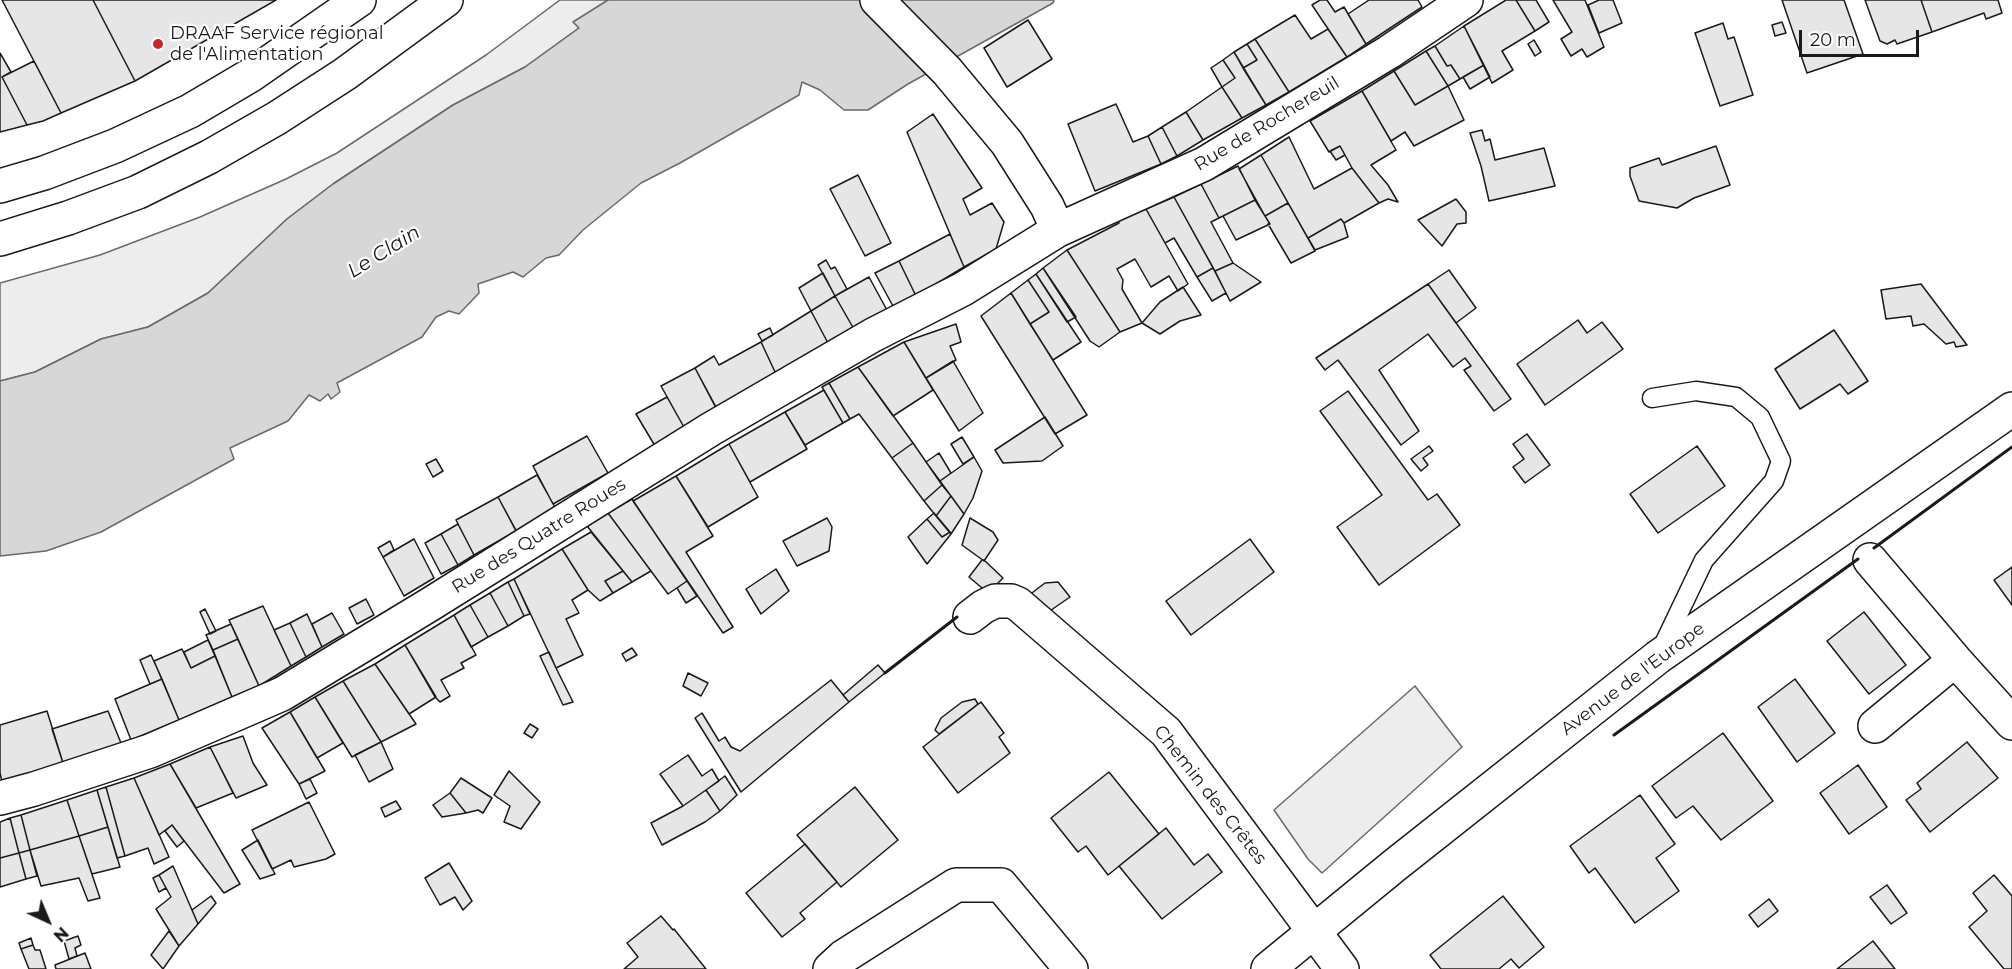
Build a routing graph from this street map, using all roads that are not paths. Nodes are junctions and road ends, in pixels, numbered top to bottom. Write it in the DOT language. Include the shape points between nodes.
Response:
graph roads {
  1 [pos="359,0"];
  2 [pos="446,0"];
  3 [pos="877,0"];
  4 [pos="1466,0"];
  5 [pos="0,186"];
  6 [pos="1058,230"];
  7 [pos="0,239"];
  8 [pos="1652,398"];
  9 [pos="2012,409"];
  10 [pos="1870,560"];
  11 [pos="970,617"];
  12 [pos="1658,657"];
  13 [pos="1954,660"];
  14 [pos="2012,723"];
  15 [pos="1875,726"];
  16 [pos="0,798"];
  17 [pos="1314,931"];
  18 [pos="830,969"];
  19 [pos="1071,969"];
  20 [pos="1268,969"];
  21 [pos="1342,969"];
  1 -- 5 [label="street" via="251,75 190,111 115,146"];
  2 -- 7 [label="street" via="345,74 209,157 138,192"];
  3 -- 6 [label="street" via="947,71 1007,144"];
  4 -- 6 [label="street, Rue de Rochereuil" via="1389,52 1204,164"];
  6 -- 16 [label="street, Rue des Quatre Roues" via="963,289 873,335 711,429 282,694 150,751"];
  8 -- 12 [label="lane" via="1696,391 1736,398 1760,417 1781,462 1774,481 1704,560"];
  9 -- 12 [label="street, Avenue de l'Europe"];
  10 -- 13 [label="street"];
  11 -- 17 [label="street, Chemin des Crêtes" via="995,601 1018,603 1166,732"];
  12 -- 17 [label="street, Avenue de l'Europe"];
  13 -- 14 [label="street"];
  13 -- 15 [label="street"];
  17 -- 20 [label="street, Avenue de l'Europe"];
  17 -- 21 [label="street, Chemin des Crêtes"];
  18 -- 19 [label="street" via="956,885 1001,885"];
}
